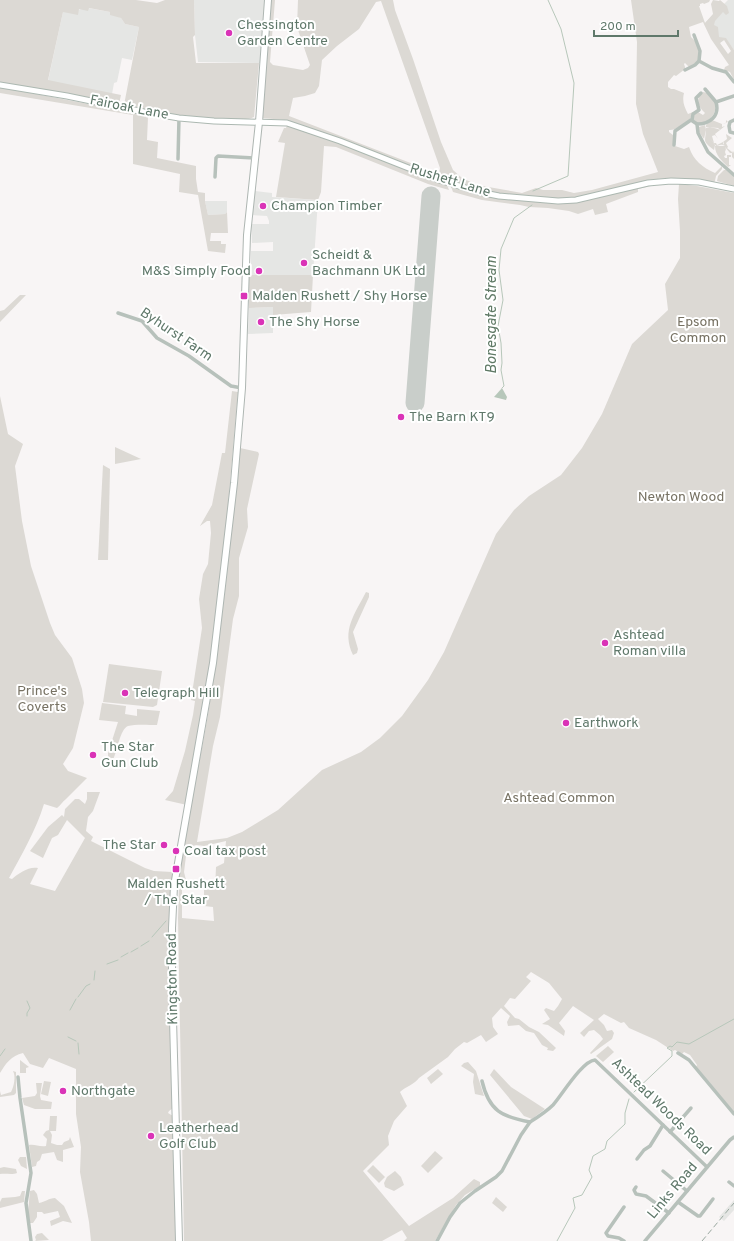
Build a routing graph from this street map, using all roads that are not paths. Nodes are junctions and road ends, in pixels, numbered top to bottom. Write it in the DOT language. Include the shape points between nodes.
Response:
graph roads {
  1 [pos="268,0"];
  2 [pos="694,35"];
  3 [pos="699,61"];
  4 [pos="685,64"];
  5 [pos="734,82"];
  6 [pos="0,85"];
  7 [pos="706,89"];
  8 [pos="701,93"];
  9 [pos="734,96"];
  10 [pos="716,102"];
  11 [pos="699,110"];
  12 [pos="703,113"];
  13 [pos="179,118"];
  14 [pos="692,120"];
  15 [pos="734,120"];
  16 [pos="259,122"];
  17 [pos="697,124"];
  18 [pos="734,133"];
  19 [pos="674,145"];
  20 [pos="254,158"];
  21 [pos="178,159"];
  22 [pos="734,175"];
  23 [pos="215,177"];
  24 [pos="734,189"];
  25 [pos="118,313"];
  26 [pos="242,388"];
  27 [pos="678,1052"];
  28 [pos="18,1077"];
  29 [pos="482,1081"];
  30 [pos="691,1108"];
  31 [pos="734,1114"];
  32 [pos="530,1122"];
  33 [pos="663,1125"];
  34 [pos="670,1132"];
  35 [pos="734,1137"];
  36 [pos="637,1160"];
  37 [pos="708,1167"];
  38 [pos="663,1172"];
  39 [pos="729,1182"];
  40 [pos="734,1186"];
  41 [pos="636,1187"];
  42 [pos="687,1191"];
  43 [pos="713,1199"];
  44 [pos="678,1202"];
  45 [pos="624,1206"];
  46 [pos="669,1213"];
  47 [pos="31,1241"];
  48 [pos="178,1241"];
  49 [pos="437,1241"];
  50 [pos="624,1241"];
  51 [pos="645,1241"];
  1 -- 16 [label="highway, Kingston Road"];
  2 -- 3 [label="street" via="700,52"];
  3 -- 4 [label="street" via="686,69"];
  3 -- 5 [label="street" via="726,72"];
  6 -- 13 [label="main road, Fairoak Lane"];
  7 -- 10 [label="street"];
  8 -- 11 [label="street" via="696,98"];
  9 -- 10 [label="street"];
  10 -- 17 [label="street" via="713,118"];
  11 -- 12 [label="street"];
  11 -- 14 [label="street" via="693,114"];
  13 -- 16 [label="main road, Fairoak Lane"];
  13 -- 21 [label="street"];
  14 -- 17 [label="street"];
  14 -- 19 [label="street" via="672,131"];
  15 -- 18 [label="street" via="729,126 730,132"];
  16 -- 20 [label="highway, Kingston Road"];
  16 -- 24 [label="main road, Rushett Lane" via="287,123 304,128 438,180 499,196 550,201 576,200 648,183 671,181 699,182"];
  17 -- 22 [label="street" via="698,133 708,152"];
  20 -- 23 [label="street" via="218,156"];
  20 -- 26 [label="highway, Kingston Road" via="247,235"];
  25 -- 26 [label="street, Byhurst Farm" via="142,321 157,338 189,356 231,386"];
  26 -- 48 [label="highway, Kingston Road" via="213,663 174,886 172,982"];
  27 -- 31 [label="street" via="689,1060"];
  28 -- 47 [label="street" via="31,1173 26,1203"];
  29 -- 32 [label="street" via="491,1106 509,1118"];
  30 -- 34 [label="street"];
  32 -- 33 [label="street, Ashtead Woods Road" via="553,1105 593,1060"];
  32 -- 49 [label="street, Ashtead Woods Road" via="502,1171 460,1203"];
  33 -- 34 [label="street, Ashtead Woods Road"];
  33 -- 36 [label="street" via="650,1146"];
  34 -- 37 [label="street, Ashtead Woods Road"];
  35 -- 37 [label="street, Links Road"];
  37 -- 42 [label="street, Links Road"];
  38 -- 42 [label="street"];
  39 -- 40 [label="street"];
  41 -- 46 [label="street" via="636,1194 646,1196"];
  42 -- 44 [label="street, Links Road"];
  43 -- 44 [label="street" via="700,1216"];
  44 -- 46 [label="street, Links Road"];
  45 -- 50 [label="street" via="606,1233"];
  46 -- 51 [label="street, Links Road"];
}
